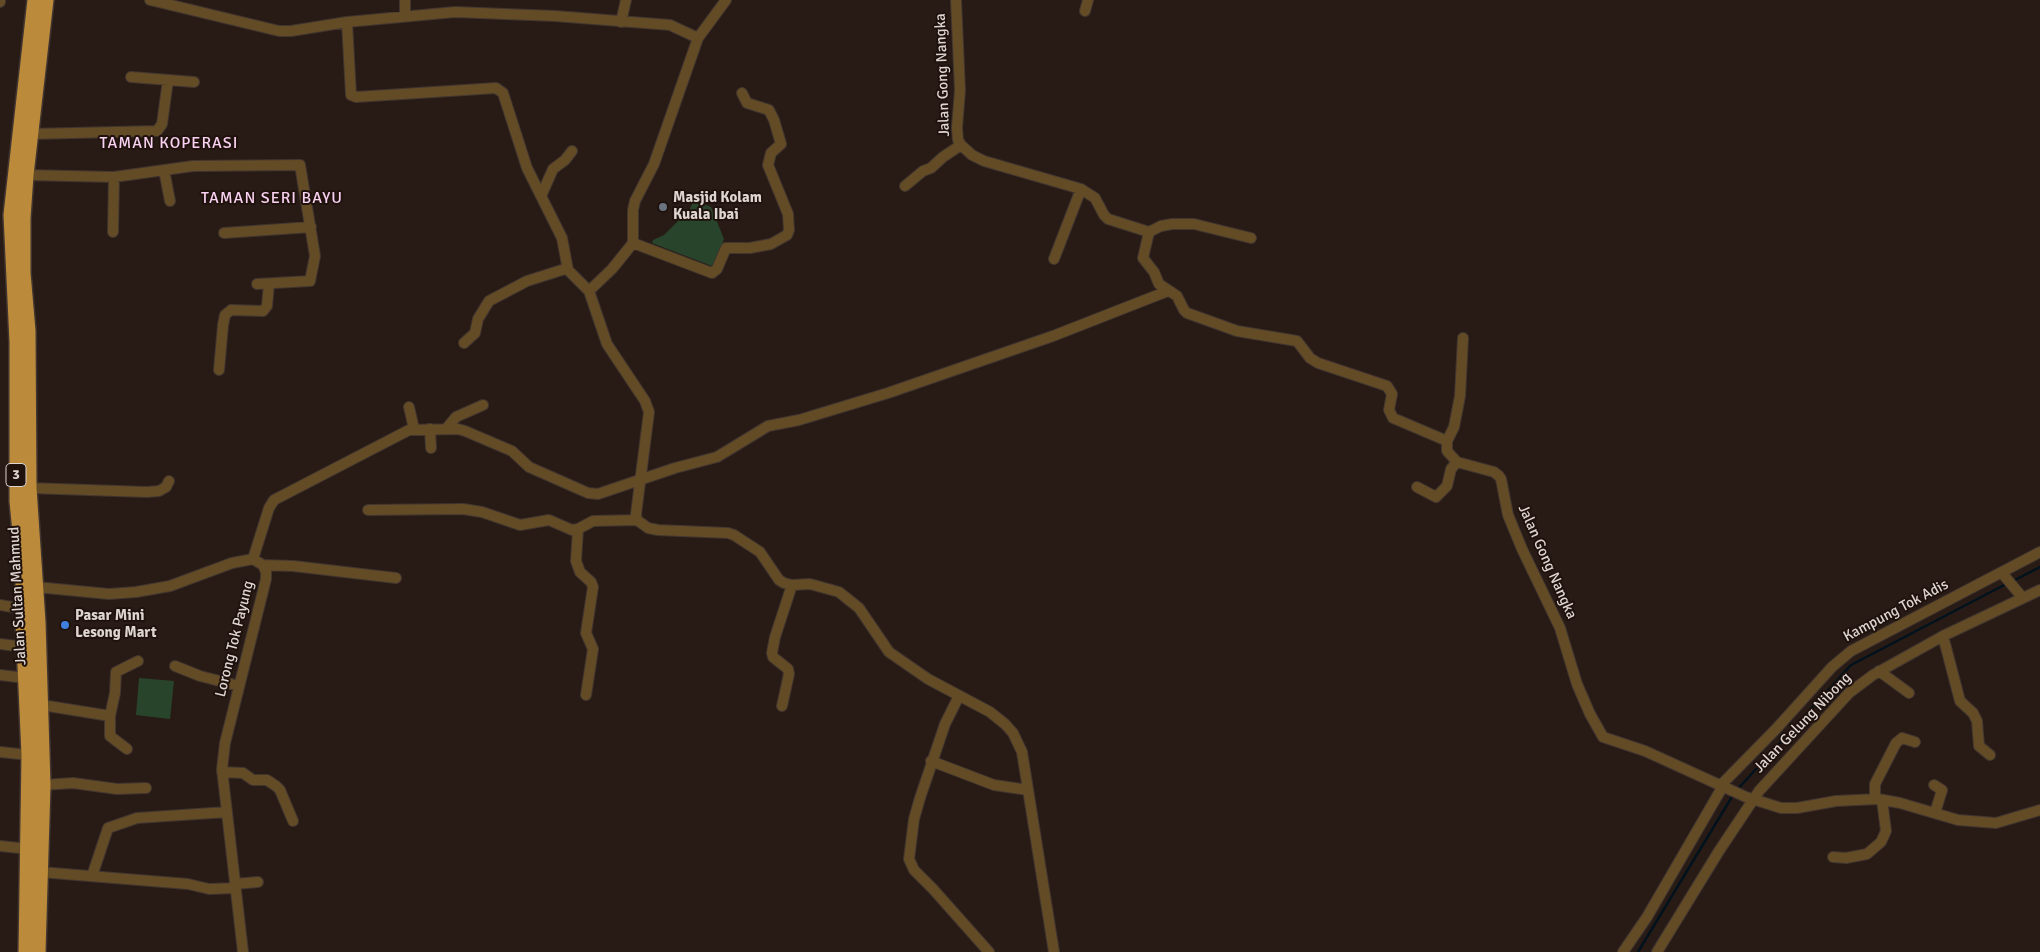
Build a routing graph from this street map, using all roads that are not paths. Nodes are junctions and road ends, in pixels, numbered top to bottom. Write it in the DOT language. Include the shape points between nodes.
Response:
graph roads {
  1 [pos="34,0"];
  2 [pos="46,0"];
  3 [pos="150,0"];
  4 [pos="406,0"];
  5 [pos="626,0"];
  6 [pos="726,0"];
  7 [pos="956,0"];
  8 [pos="1088,0"];
  9 [pos="1085,11"];
  10 [pos="405,16"];
  11 [pos="347,22"];
  12 [pos="621,22"];
  13 [pos="698,38"];
  14 [pos="131,77"];
  15 [pos="168,80"];
  16 [pos="194,82"];
  17 [pos="742,93"];
  18 [pos="30,134"];
  19 [pos="961,145"];
  20 [pos="572,151"];
  21 [pos="164,170"];
  22 [pos="26,175"];
  23 [pos="114,177"];
  24 [pos="905,186"];
  25 [pos="1081,189"];
  26 [pos="541,196"];
  27 [pos="170,201"];
  28 [pos="311,227"];
  29 [pos="1145,231"];
  30 [pos="113,232"];
  31 [pos="224,233"];
  32 [pos="1251,238"];
  33 [pos="633,243"];
  34 [pos="1054,260"];
  35 [pos="568,270"];
  36 [pos="257,284"];
  37 [pos="269,284"];
  38 [pos="589,291"];
  39 [pos="1168,291"];
  40 [pos="1463,338"];
  41 [pos="464,343"];
  42 [pos="220,370"];
  43 [pos="483,405"];
  44 [pos="409,407"];
  45 [pos="414,429"];
  46 [pos="430,429"];
  47 [pos="446,429"];
  48 [pos="1447,441"];
  49 [pos="431,448"];
  50 [pos="1456,462"];
  51 [pos="641,479"];
  52 [pos="169,481"];
  53 [pos="1417,487"];
  54 [pos="29,488"];
  55 [pos="368,510"];
  56 [pos="637,520"];
  57 [pos="578,529"];
  58 [pos="2040,552"];
  59 [pos="252,559"];
  60 [pos="264,565"];
  61 [pos="2003,575"];
  62 [pos="396,578"];
  63 [pos="792,585"];
  64 [pos="36,587"];
  65 [pos="2039,592"];
  66 [pos="2021,596"];
  67 [pos="0,605"];
  68 [pos="23,615"];
  69 [pos="38,622"];
  70 [pos="1943,636"];
  71 [pos="0,644"];
  72 [pos="24,647"];
  73 [pos="138,661"];
  74 [pos="175,666"];
  75 [pos="1879,671"];
  76 [pos="0,675"];
  77 [pos="25,678"];
  78 [pos="239,686"];
  79 [pos="1909,693"];
  80 [pos="586,695"];
  81 [pos="959,696"];
  82 [pos="42,705"];
  83 [pos="782,706"];
  84 [pos="110,716"];
  85 [pos="1915,742"];
  86 [pos="127,748"];
  87 [pos="0,752"];
  88 [pos="1990,754"];
  89 [pos="29,755"];
  90 [pos="931,761"];
  91 [pos="222,772"];
  92 [pos="43,785"];
  93 [pos="1934,785"];
  94 [pos="1724,786"];
  95 [pos="146,788"];
  96 [pos="1028,790"];
  97 [pos="1750,798"];
  98 [pos="1878,800"];
  99 [pos="2040,810"];
  100 [pos="228,812"];
  101 [pos="1936,813"];
  102 [pos="293,821"];
  103 [pos="0,846"];
  104 [pos="29,849"];
  105 [pos="1833,857"];
  106 [pos="40,872"];
  107 [pos="92,876"];
  108 [pos="258,882"];
  109 [pos="236,886"];
  110 [pos="26,952"];
  111 [pos="38,952"];
  112 [pos="243,952"];
  113 [pos="989,952"];
  114 [pos="1054,952"];
  115 [pos="1623,952"];
  116 [pos="1657,952"];
  1 -- 68 [label="highway, Jalan Sultan Mahmud / 3" via="11,215 18,342 17,501 23,564"];
  2 -- 18 [label="highway, Jalan Sultan Mahmud / 3"];
  3 -- 11 [label="street" via="274,30 291,31"];
  4 -- 10 [label="street"];
  5 -- 12 [label="street"];
  6 -- 13 [label="street"];
  7 -- 19 [label="street, Jalan Gong Nangka" via="960,90 957,128"];
  8 -- 9 [label="street"];
  10 -- 11 [label="street"];
  10 -- 12 [label="street" via="455,12"];
  11 -- 26 [label="street" via="351,95 500,90 527,168"];
  12 -- 13 [label="street" via="670,25"];
  13 -- 33 [label="street" via="656,159 635,201"];
  14 -- 15 [label="street"];
  15 -- 16 [label="street"];
  15 -- 18 [label="street" via="162,124 157,131"];
  17 -- 33 [label="street" via="747,103 769,110 774,120 781,144 771,153 768,165 788,214 788,235 771,244 726,248 712,273"];
  18 -- 22 [label="highway, Jalan Sultan Mahmud / 3"];
  19 -- 24 [label="street"];
  19 -- 25 [label="street, Jalan Gong Nangka" via="984,161"];
  20 -- 26 [label="street" via="553,169"];
  21 -- 23 [label="street"];
  21 -- 27 [label="street"];
  21 -- 28 [label="street" via="193,166 300,165"];
  22 -- 23 [label="street"];
  22 -- 54 [label="highway, Jalan Sultan Mahmud / 3" via="23,218"];
  23 -- 30 [label="street"];
  25 -- 29 [label="street, Jalan Gong Nangka" via="1095,198 1108,219"];
  25 -- 34 [label="street"];
  26 -- 35 [label="street" via="562,238"];
  28 -- 31 [label="street"];
  28 -- 37 [label="street" via="315,256 310,281"];
  29 -- 32 [label="street" via="1172,224 1194,224"];
  29 -- 39 [label="street" via="1143,260 1159,284"];
  33 -- 38 [label="street"];
  35 -- 38 [label="street"];
  35 -- 41 [label="street" via="562,269 527,281 494,298 478,319 475,333"];
  36 -- 37 [label="street"];
  37 -- 42 [label="street" via="267,306 263,311 231,310 225,315"];
  38 -- 51 [label="street" via="607,344 648,408"];
  39 -- 48 [label="street" via="1177,296 1184,310 1190,314 1237,331 1297,341 1318,363 1387,386 1392,394 1390,413 1393,418"];
  39 -- 51 [label="street" via="1053,336 888,393 768,426 717,457"];
  40 -- 48 [label="street" via="1460,396 1454,427"];
  43 -- 47 [label="street" via="456,417"];
  44 -- 45 [label="street"];
  45 -- 46 [label="street"];
  45 -- 59 [label="street" via="274,500"];
  46 -- 47 [label="street"];
  46 -- 49 [label="street"];
  47 -- 51 [label="street" via="465,431 502,446 529,467 591,494"];
  48 -- 50 [label="street" via="1447,451"];
  50 -- 53 [label="street" via="1447,486 1436,497"];
  50 -- 94 [label="street, Jalan Gong Nangka" via="1494,472 1501,479 1508,515 1560,628 1577,684 1603,736"];
  51 -- 56 [label="street"];
  52 -- 54 [label="street" via="159,491 147,492"];
  54 -- 64 [label="highway, Jalan Sultan Mahmud / 3"];
  55 -- 57 [label="street" via="463,508 520,525 547,520 566,529"];
  56 -- 57 [label="street" via="593,521"];
  56 -- 63 [label="street" via="658,530 734,535 760,552 779,580"];
  57 -- 80 [label="street" via="576,561 580,572 593,587 586,633 593,649"];
  58 -- 61 [label="street, Kampung Tok Adis"];
  59 -- 60 [label="street, Lorong Tok Payung"];
  59 -- 64 [label="street, Lorong Tok Payung" via="170,586 136,592 109,594"];
  60 -- 62 [label="street"];
  60 -- 78 [label="street, Lorong Tok Payung" via="266,579"];
  61 -- 66 [label="street"];
  61 -- 94 [label="street, Kampung Tok Adis" via="1846,655"];
  63 -- 81 [label="street" via="821,586 846,596 859,608 889,652 928,680"];
  63 -- 83 [label="street" via="772,653 789,674"];
  64 -- 69 [label="highway, Jalan Sultan Mahmud / 3"];
  65 -- 66 [label="street, Jalan Gelung Nibong"];
  66 -- 70 [label="street, Jalan Gelung Nibong"];
  67 -- 68 [label="street"];
  68 -- 69 [label="highway"];
  68 -- 72 [label="highway, Jalan Sultan Mahmud / 3"];
  69 -- 82 [label="highway, Jalan Sultan Mahmud / 3"];
  70 -- 75 [label="street, Jalan Gelung Nibong"];
  70 -- 88 [label="street" via="1960,701 1976,718 1979,746"];
  71 -- 72 [label="street"];
  72 -- 77 [label="highway, Jalan Sultan Mahmud / 3"];
  73 -- 84 [label="street" via="116,672"];
  74 -- 78 [label="street"];
  75 -- 79 [label="street"];
  75 -- 97 [label="street, Jalan Gelung Nibong" via="1842,700"];
  76 -- 77 [label="street"];
  77 -- 89 [label="highway, Jalan Sultan Mahmud / 3"];
  78 -- 91 [label="street, Lorong Tok Payung" via="225,743"];
  81 -- 90 [label="street" via="944,724"];
  81 -- 96 [label="street" via="990,712 1013,733 1022,752"];
  82 -- 84 [label="street"];
  82 -- 92 [label="highway, Jalan Sultan Mahmud / 3"];
  84 -- 86 [label="street" via="110,736"];
  85 -- 98 [label="street" via="1902,738 1896,743 1874,784"];
  87 -- 89 [label="street"];
  89 -- 104 [label="highway, Jalan Sultan Mahmud / 3"];
  90 -- 96 [label="street" via="994,785"];
  90 -- 113 [label="street" via="914,819 909,859 914,870"];
  91 -- 100 [label="street, Lorong Tok Payung"];
  91 -- 102 [label="street" via="242,773 253,780 266,780 276,786"];
  92 -- 95 [label="street" via="81,783 117,789"];
  92 -- 106 [label="highway, Jalan Sultan Mahmud / 3"];
  93 -- 101 [label="street" via="1942,790"];
  94 -- 97 [label="street, Jalan Gong Nangka"];
  94 -- 115 [label="street, Kampung Tok Adis"];
  96 -- 114 [label="street"];
  97 -- 98 [label="street, Jalan Gong Nangka" via="1793,809 1836,801"];
  97 -- 116 [label="street, Jalan Gelung Nibong"];
  98 -- 101 [label="street, Jalan Gong Nangka"];
  98 -- 105 [label="street" via="1886,831 1881,842 1867,854"];
  99 -- 101 [label="street, Jalan Gong Nangka" via="1996,823 1958,820"];
  100 -- 107 [label="street" via="137,818 108,828"];
  100 -- 109 [label="street, Lorong Tok Payung"];
  103 -- 104 [label="street"];
  104 -- 110 [label="highway, Jalan Sultan Mahmud / 3"];
  106 -- 107 [label="street"];
  106 -- 111 [label="highway, Jalan Sultan Mahmud / 3"];
  107 -- 109 [label="street" via="188,884 209,889"];
  108 -- 109 [label="street"];
  109 -- 112 [label="street, Lorong Tok Payung"];
}
